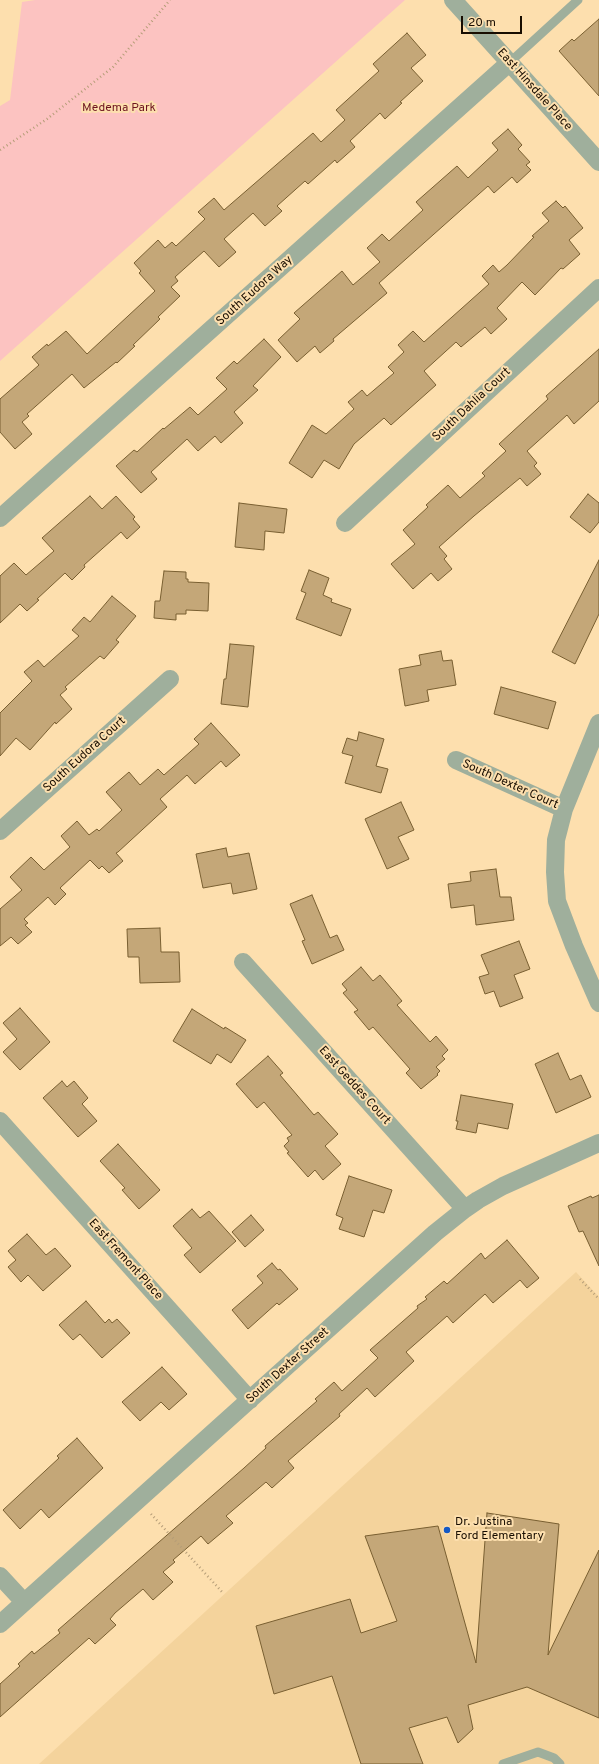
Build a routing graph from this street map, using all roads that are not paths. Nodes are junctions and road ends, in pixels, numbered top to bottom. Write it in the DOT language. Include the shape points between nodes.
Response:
graph roads {
  1 [pos="453,0"];
  2 [pos="578,0"];
  3 [pos="509,63"];
  4 [pos="599,162"];
  5 [pos="599,288"];
  6 [pos="0,518"];
  7 [pos="345,523"];
  8 [pos="170,679"];
  9 [pos="599,723"];
  10 [pos="456,760"];
  11 [pos="564,809"];
  12 [pos="0,831"];
  13 [pos="243,962"];
  14 [pos="599,1004"];
  15 [pos="0,1120"];
  16 [pos="599,1143"];
  17 [pos="465,1209"];
  18 [pos="250,1400"];
  19 [pos="0,1576"];
  20 [pos="24,1602"];
  21 [pos="0,1624"];
  22 [pos="503,1764"];
  23 [pos="560,1764"];
  1 -- 3 [label="street, East Hinsdale Place"];
  2 -- 3 [label="lane"];
  3 -- 4 [label="street, East Hinsdale Place"];
  3 -- 6 [label="street, South Eudora Way"];
  5 -- 7 [label="street, South Dahlia Court"];
  8 -- 12 [label="street, South Eudora Court"];
  9 -- 11 [label="street"];
  10 -- 11 [label="street, South Dexter Court"];
  11 -- 14 [label="street" via="556,840 557,901"];
  13 -- 17 [label="street, East Geddes Court"];
  15 -- 18 [label="street, East Fremont Place"];
  16 -- 17 [label="street, South Dexter Street" via="503,1186"];
  17 -- 18 [label="street, South Dexter Street"];
  18 -- 20 [label="street, South Dexter Street"];
  19 -- 20 [label="street"];
  20 -- 21 [label="street, South Dexter Street"];
  22 -- 23 [label="lane" via="538,1752 554,1758"];
}
